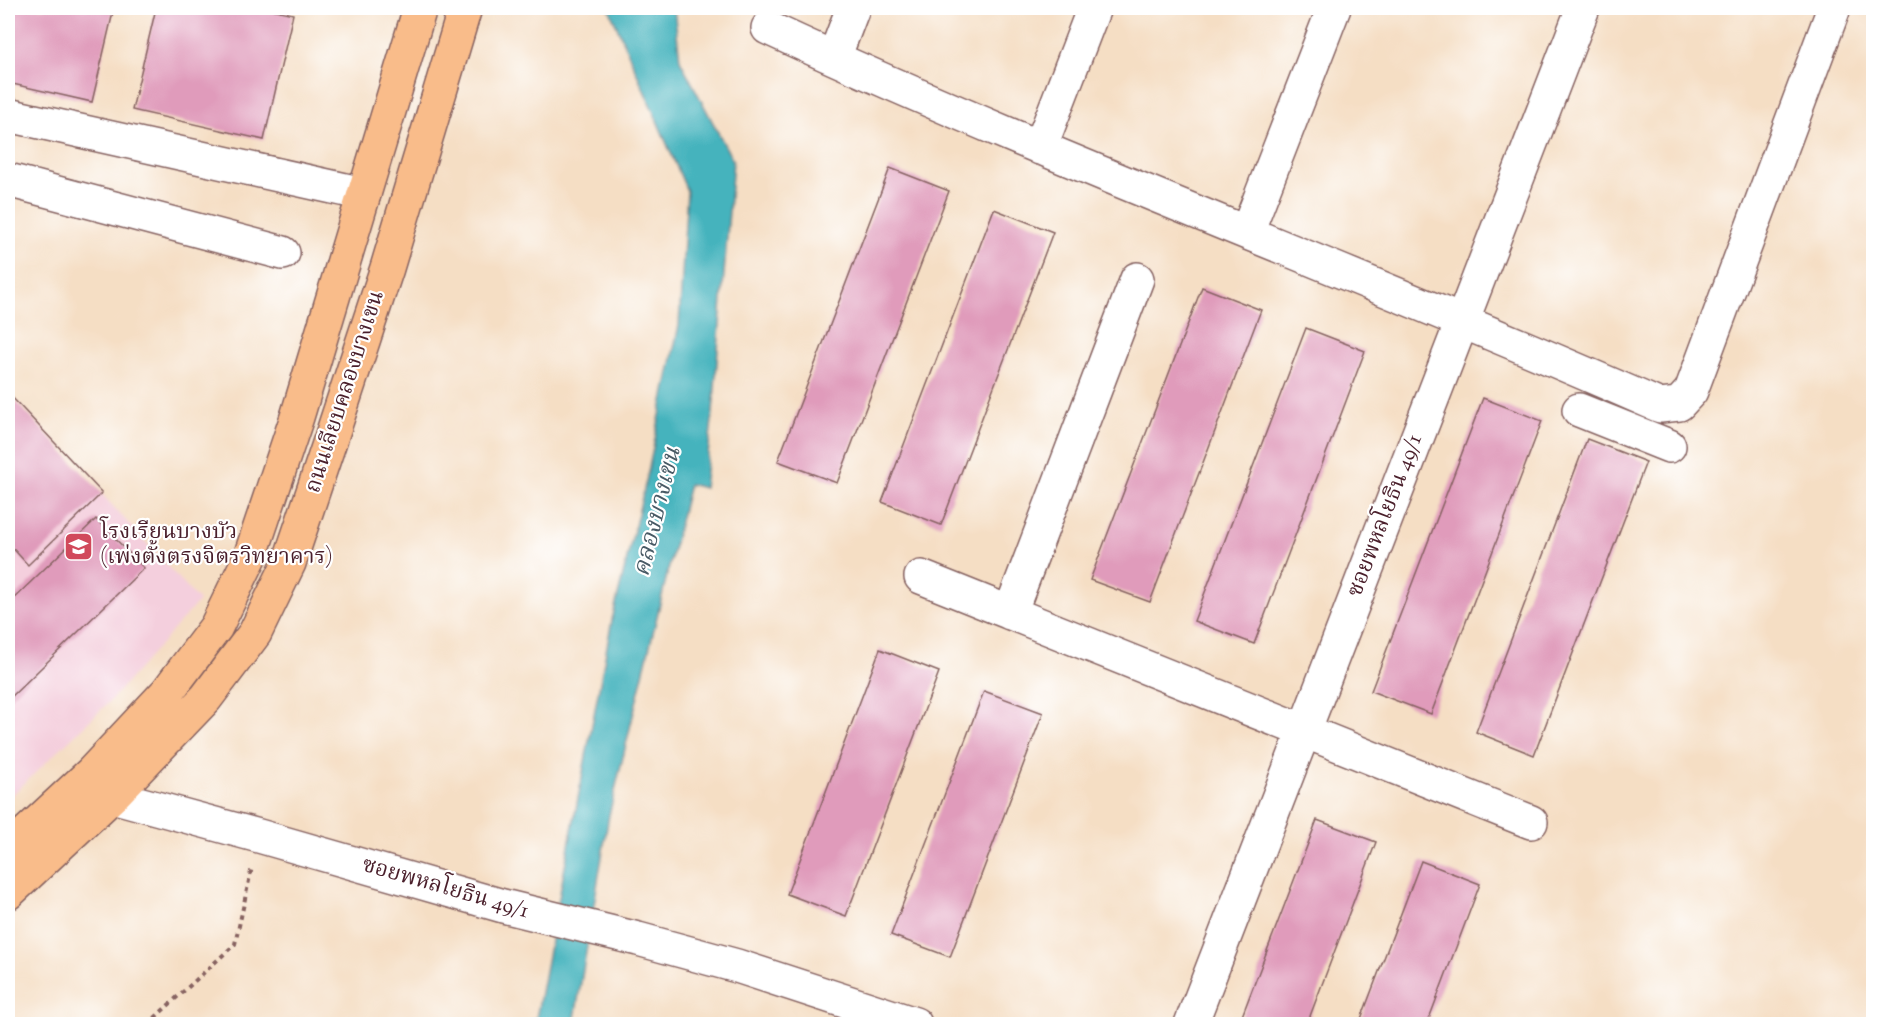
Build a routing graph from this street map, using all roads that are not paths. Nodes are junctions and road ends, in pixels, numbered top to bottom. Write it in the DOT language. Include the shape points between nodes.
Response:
graph roads {
  1 [pos="420,8"];
  2 [pos="465,8"];
  3 [pos="854,8"];
  4 [pos="1094,8"];
  5 [pos="1334,8"];
  6 [pos="1583,8"];
  7 [pos="1834,8"];
  8 [pos="768,28"];
  9 [pos="834,58"];
  10 [pos="8,115"];
  11 [pos="1040,148"];
  12 [pos="8,180"];
  13 [pos="364,194"];
  14 [pos="1247,232"];
  15 [pos="283,253"];
  16 [pos="1137,279"];
  17 [pos="1462,320"];
  18 [pos="1628,391"];
  19 [pos="1579,410"];
  20 [pos="1614,423"];
  21 [pos="1669,446"];
  22 [pos="921,577"];
  23 [pos="1010,613"];
  24 [pos="1304,731"];
  25 [pos="139,745"];
  26 [pos="101,784"];
  27 [pos="1531,822"];
  28 [pos="8,850"];
  29 [pos="8,893"];
  30 [pos="915,1024"];
  31 [pos="1191,1024"];
  1 -- 13 [label="main road, ถนนเลียบคลองบางเขน"];
  2 -- 25 [label="main road, ถนนเลียบคลองบางเขน" via="387,268 289,563 255,633 206,698"];
  3 -- 9 [label="street"];
  4 -- 11 [label="street"];
  5 -- 14 [label="street"];
  6 -- 17 [label="street, ซอยพหลโยธิน 49/1"];
  7 -- 18 [label="street" via="1690,391 1679,404 1660,406"];
  8 -- 9 [label="street"];
  9 -- 11 [label="street"];
  10 -- 13 [label="street"];
  11 -- 14 [label="street"];
  12 -- 15 [label="street"];
  13 -- 25 [label="main road, ถนนเลียบคลองบางเขน" via="250,557 216,627 167,692"];
  14 -- 17 [label="street"];
  16 -- 23 [label="street"];
  17 -- 18 [label="street"];
  17 -- 24 [label="street, ซอยพหลโยธิน 49/1"];
  18 -- 20 [label="street"];
  19 -- 20 [label="street"];
  20 -- 21 [label="street"];
  22 -- 23 [label="street"];
  23 -- 24 [label="street"];
  24 -- 27 [label="street"];
  24 -- 31 [label="street, ซอยพหลโยธิน 49/1"];
  25 -- 26 [label="main road, ถนนเลียบคลองบางเขน"];
  26 -- 28 [label="main road"];
  26 -- 29 [label="main road"];
  26 -- 30 [label="street, ซอยพหลโยธิน 49/1" via="259,836 503,906 737,966"];
}
